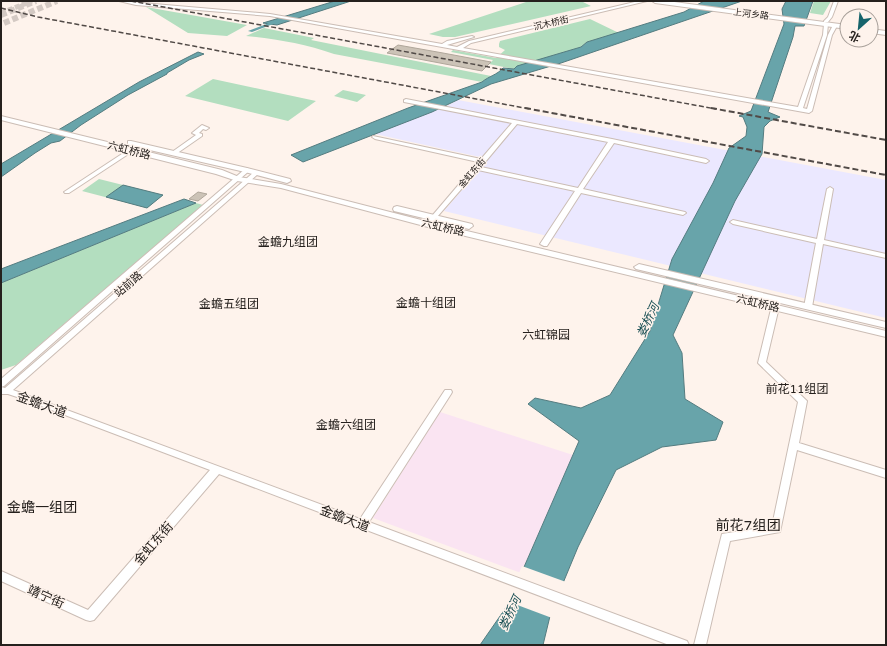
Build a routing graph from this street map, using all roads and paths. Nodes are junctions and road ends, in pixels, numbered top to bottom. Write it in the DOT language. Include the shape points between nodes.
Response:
graph roads {
  1 [pos="121,1"];
  2 [pos="158,1"];
  3 [pos="627,1"];
  4 [pos="645,1"];
  5 [pos="655,1"];
  6 [pos="836,1"];
  7 [pos="684,3"];
  8 [pos="775,15"];
  9 [pos="826,23"];
  10 [pos="839,24"];
  11 [pos="835,26"];
  12 [pos="839,27"];
  13 [pos="446,44"];
  14 [pos="461,46"];
  15 [pos="406,101"];
  16 [pos="801,107"];
  17 [pos="1,113"];
  18 [pos="1,118"];
  19 [pos="516,122"];
  20 [pos="206,128"];
  21 [pos="375,137"];
  22 [pos="612,141"];
  23 [pos="131,150"];
  24 [pos="174,153"];
  25 [pos="483,161"];
  26 [pos="706,162"];
  27 [pos="477,168"];
  28 [pos="252,172"];
  29 [pos="237,179"];
  30 [pos="247,181"];
  31 [pos="830,189"];
  32 [pos="579,190"];
  33 [pos="67,192"];
  34 [pos="683,213"];
  35 [pos="431,221"];
  36 [pos="733,222"];
  37 [pos="820,241"];
  38 [pos="544,244"];
  39 [pos="886,256"];
  40 [pos="642,271"];
  41 [pos="722,291"];
  42 [pos="775,307"];
  43 [pos="808,307"];
  44 [pos="886,325"];
  45 [pos="886,334"];
  46 [pos="2,387"];
  47 [pos="448,392"];
  48 [pos="793,445"];
  49 [pos="216,469"];
  50 [pos="886,474"];
  51 [pos="362,524"];
  52 [pos="1,576"];
  53 [pos="90,616"];
  54 [pos="684,645"];
  55 [pos="700,645"];
  1 -- 13 [label="street" via="270,15"];
  2 -- 13 [label="street" via="273,12"];
  3 -- 13 [label="street, 沉木桥街"];
  4 -- 14 [label="street, 沉木桥街"];
  5 -- 7 [label="main road, 上河乡路"];
  6 -- 9 [label="street"];
  7 -- 8 [label="main road, 上河乡路" via="726,11"];
  7 -- 8 [label="main road, 上河乡路" via="693,2"];
  8 -- 9 [label="main road, 上河乡路"];
  9 -- 10 [label="main road, 上河乡路"];
  9 -- 11 [label="main road, 上河乡路"];
  9 -- 16 [label="street" via="825,35"];
  11 -- 12 [label="main road, 上河乡路"];
  11 -- 16 [label="street" via="830,35 810,106"];
  13 -- 14 [label="street"];
  14 -- 16 [label="street"];
  15 -- 19 [label="street"];
  17 -- 24 [label="main road, 六虹桥路"];
  18 -- 23 [label="main road, 六虹桥路"];
  19 -- 22 [label="street"];
  19 -- 25 [label="street, 金虹东街"];
  20 -- 24 [label="street" via="202,127 195,133 200,135"];
  21 -- 25 [label="street"];
  22 -- 26 [label="street"];
  22 -- 32 [label="street"];
  23 -- 29 [label="main road, 六虹桥路"];
  23 -- 33 [label="street"];
  24 -- 28 [label="main road, 六虹桥路"];
  25 -- 27 [label="street, 金虹东街"];
  27 -- 32 [label="street"];
  27 -- 35 [label="street, 金虹东街"];
  28 -- 29 [label="street, 站前路"];
  28 -- 30 [label="street, 站前路"];
  28 -- 35 [label="main road, 六虹桥路"];
  29 -- 30 [label="main road, 六虹桥路"];
  29 -- 46 [label="street, 站前路" via="88,307"];
  30 -- 35 [label="main road, 六虹桥路" via="280,186"];
  30 -- 46 [label="street, 站前路"];
  31 -- 37 [label="street"];
  32 -- 34 [label="street"];
  32 -- 38 [label="street"];
  35 -- 38 [label="main road, 六虹桥路"];
  35 -- 40 [label="main road, 六虹桥路"];
  36 -- 37 [label="street"];
  37 -- 39 [label="street"];
  37 -- 43 [label="street"];
  38 -- 40 [label="main road, 六虹桥路"];
  40 -- 41 [label="main road, 六虹桥路"];
  41 -- 42 [label="main road, 六虹桥路"];
  41 -- 43 [label="main road, 六虹桥路"];
  42 -- 45 [label="main road, 六虹桥路"];
  42 -- 48 [label="street" via="762,363 803,401"];
  43 -- 44 [label="main road, 六虹桥路"];
  46 -- 49 [label="street, 金蟾大道"];
  47 -- 51 [label="street"];
  48 -- 50 [label="street"];
  48 -- 55 [label="street" via="776,530 726,537"];
  49 -- 51 [label="street, 金蟾大道"];
  49 -- 53 [label="street, 金虹东街"];
  51 -- 54 [label="street, 金蟾大道"];
  52 -- 53 [label="street, 靖宁街"];
}
